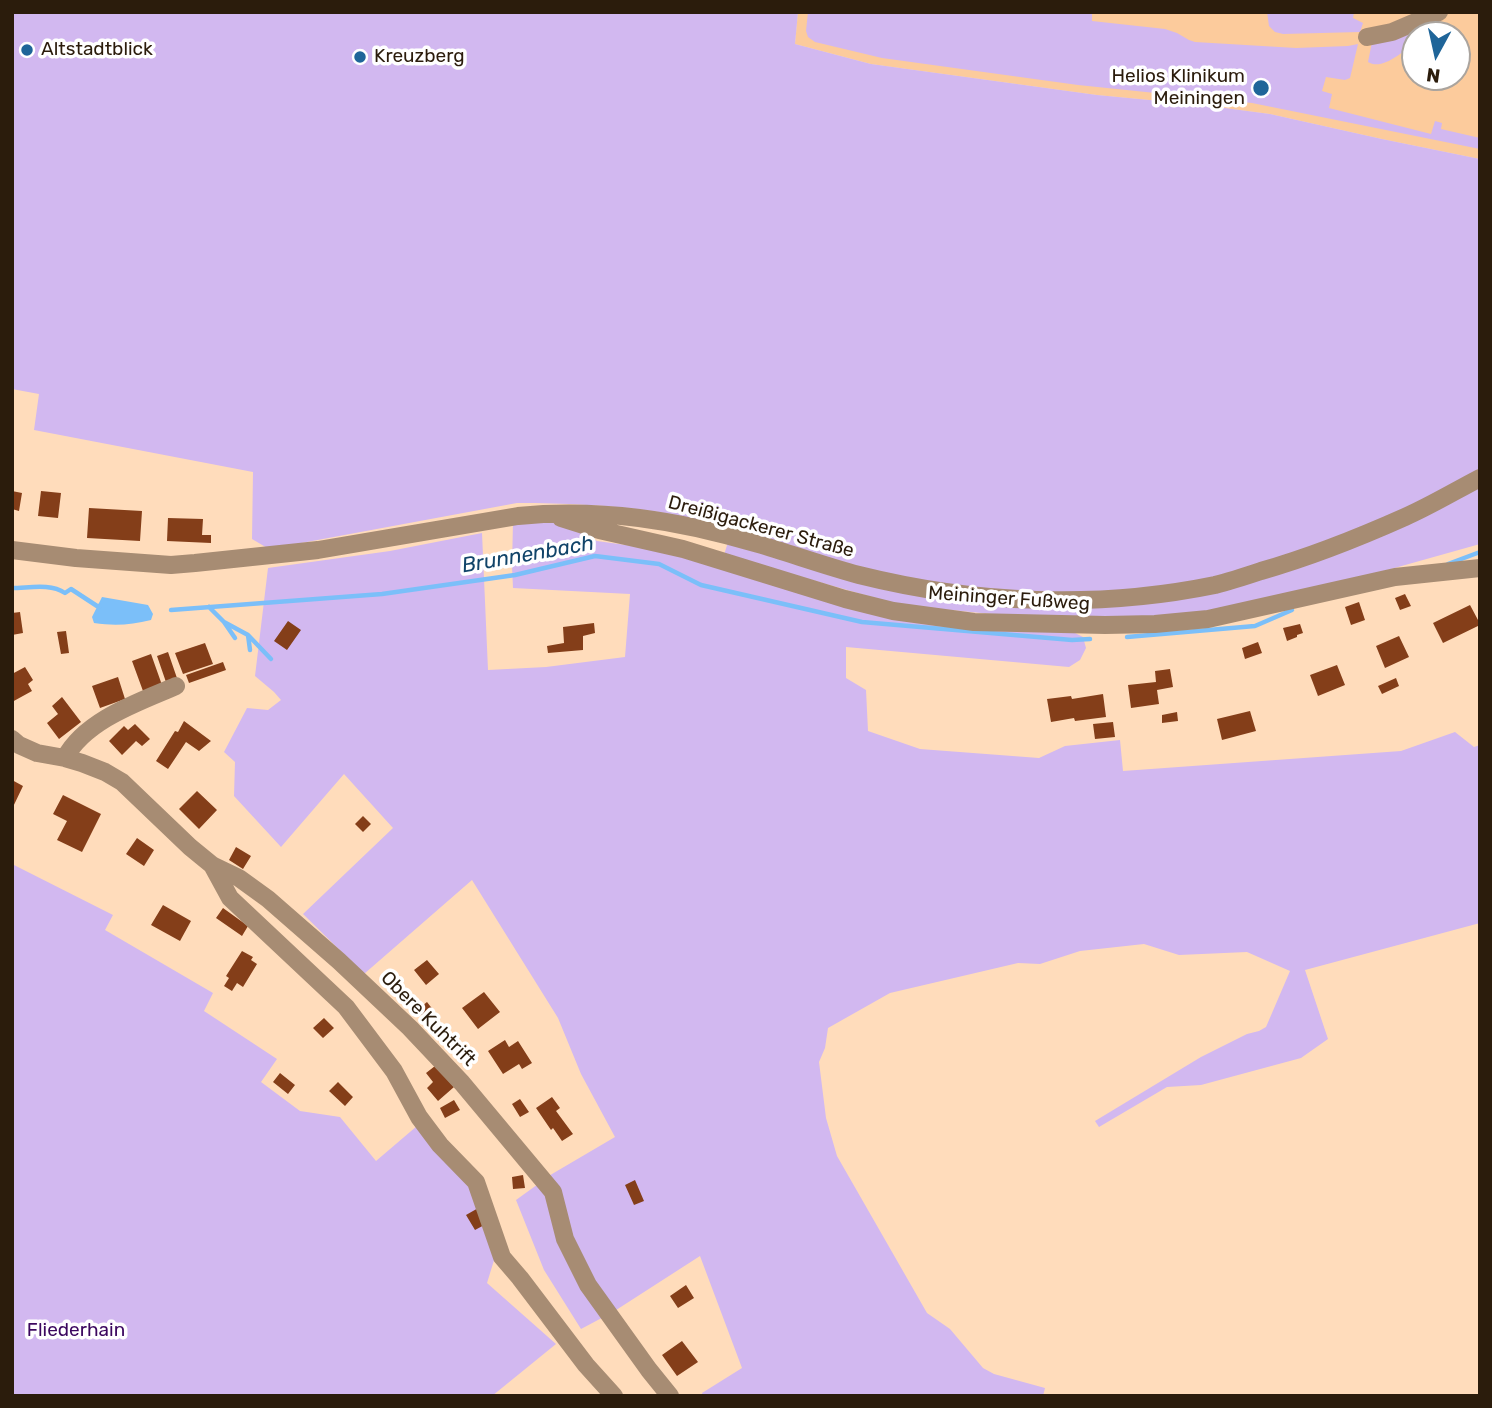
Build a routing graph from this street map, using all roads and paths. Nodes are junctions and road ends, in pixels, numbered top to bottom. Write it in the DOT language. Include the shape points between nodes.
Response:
graph roads {
  1 [pos="1439,12"];
  2 [pos="1367,37"];
  3 [pos="1480,478"];
  4 [pos="545,513"];
  5 [pos="12,550"];
  6 [pos="1480,568"];
  7 [pos="176,686"];
  8 [pos="12,739"];
  9 [pos="65,758"];
  10 [pos="212,865"];
  11 [pos="614,1396"];
  12 [pos="670,1396"];
  1 -- 2 [label="street"];
  3 -- 4 [label="street, Dreißigackerer Straße" via="1394,522 1296,561 1218,584 1137,596 1055,601 902,584 635,516"];
  4 -- 5 [label="street, Dreißigackerer Straße" via="195,564"];
  4 -- 6 [label="street, Meininger Fußweg" via="892,611 975,622 1105,625 1208,619 1395,577"];
  7 -- 9 [label="street" via="119,711 78,740"];
  8 -- 9 [label="street, Obere Kuhtrift" via="37,753"];
  9 -- 10 [label="street, Obere Kuhtrift" via="122,782"];
  10 -- 11 [label="street" via="230,898 346,1007 394,1071 419,1117 476,1182 502,1257"];
  10 -- 12 [label="street, Obere Kuhtrift" via="239,878 289,917 410,1028 461,1083 553,1192 565,1239 588,1285"];
}
